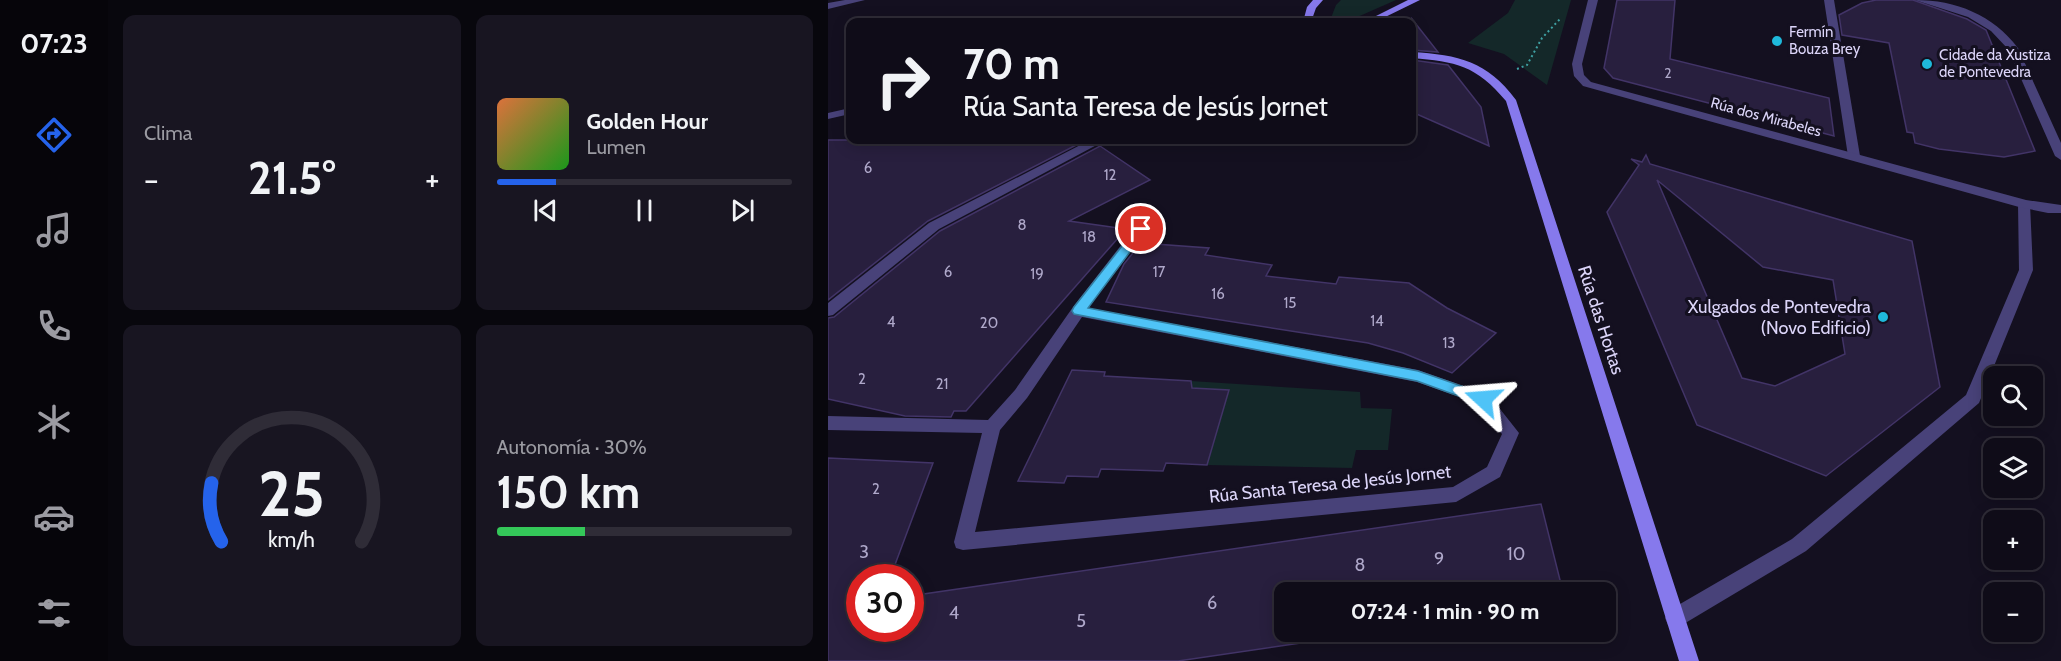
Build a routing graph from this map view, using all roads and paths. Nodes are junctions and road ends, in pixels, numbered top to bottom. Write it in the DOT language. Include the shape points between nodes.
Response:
graph roads {
  1 [pos="860,0"];
  2 [pos="1318,0"];
  3 [pos="1415,0"];
  4 [pos="1593,0"];
  5 [pos="1829,0"];
  6 [pos="1920,0"];
  7 [pos="1936,1"];
  8 [pos="828,6"];
  9 [pos="1567,12"];
  10 [pos="1306,18"];
  11 [pos="1378,18"];
  12 [pos="1416,55"];
  13 [pos="1494,79"];
  14 [pos="846,112"];
  15 [pos="828,116"];
  16 [pos="1089,144"];
  17 [pos="1854,156"];
  18 [pos="2061,156"];
  19 [pos="2024,204"];
  20 [pos="2061,209"];
  21 [pos="1141,229"];
  22 [pos="828,311"];
  23 [pos="1078,311"];
  24 [pos="828,423"];
  25 [pos="992,427"];
  26 [pos="1675,618"];
  27 [pos="1689,661"];
  1 -- 8 [label="street"];
  2 -- 10 [label="main road"];
  3 -- 11 [label="main road"];
  4 -- 17 [label="street, Rúa dos Mirabeles" via="1577,64 1580,78 1587,84"];
  5 -- 17 [label="street"];
  6 -- 7 [label="street"];
  7 -- 18 [label="street" via="1978,18 2006,38"];
  9 -- 13 [label="path" via="1542,38 1527,65"];
  12 -- 13 [label="main road, Rúa das Hortas" via="1463,61"];
  13 -- 26 [label="main road, Rúa das Hortas" via="1511,100"];
  14 -- 15 [label="street"];
  16 -- 22 [label="street" via="934,226"];
  17 -- 19 [label="street, Rúa dos Mirabeles"];
  19 -- 20 [label="street, Rúa dos Mirabeles"];
  19 -- 26 [label="street" via="2026,270 1973,399 1799,544"];
  21 -- 23 [label="street, Rúa Santa Teresa de Jesús Jornet"];
  23 -- 25 [label="street, Rúa Santa Teresa de Jesús Jornet" via="1021,394"];
  23 -- 25 [label="street, Rúa Santa Teresa de Jesús Jornet" via="1418,376 1483,399 1510,433 1494,472 1456,494 963,542"];
  24 -- 25 [label="street"];
  26 -- 27 [label="main road, Rúa das Hortas"];
}
